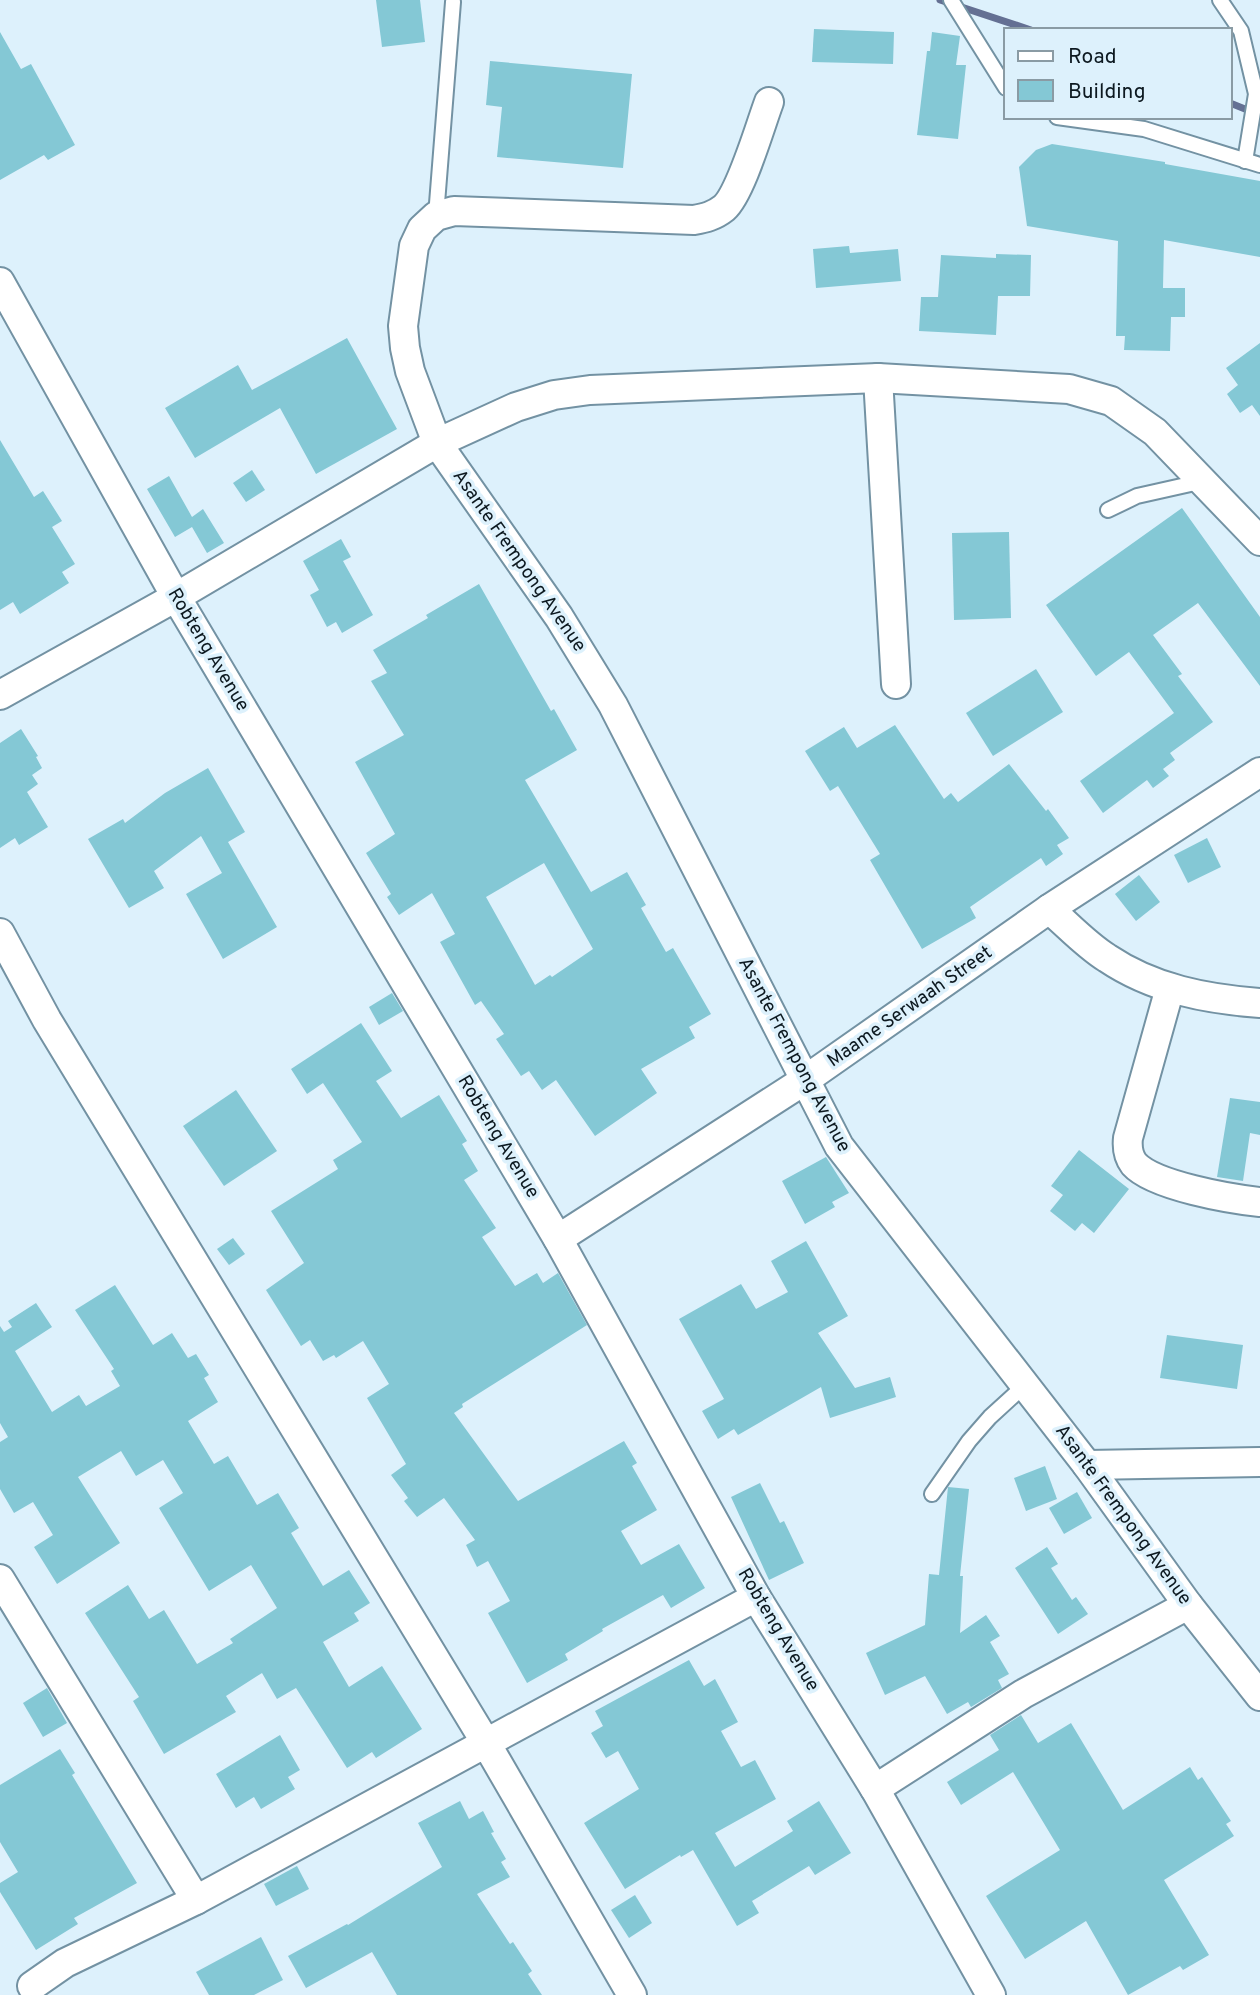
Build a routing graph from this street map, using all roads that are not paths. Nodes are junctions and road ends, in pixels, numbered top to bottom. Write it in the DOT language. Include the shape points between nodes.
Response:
graph roads {
  1 [pos="951,0"];
  2 [pos="1220,0"];
  3 [pos="453,2"];
  4 [pos="1004,85"];
  5 [pos="769,102"];
  6 [pos="1073,119"];
  7 [pos="1245,161"];
  8 [pos="1260,165"];
  9 [pos="436,216"];
  10 [pos="0,282"];
  11 [pos="878,378"];
  12 [pos="437,443"];
  13 [pos="1204,481"];
  14 [pos="1108,510"];
  15 [pos="1260,541"];
  16 [pos="176,597"];
  17 [pos="896,684"];
  18 [pos="0,695"];
  19 [pos="1260,772"];
  20 [pos="1049,909"];
  21 [pos="0,933"];
  22 [pos="1170,988"];
  23 [pos="1260,1003"];
  24 [pos="805,1080"];
  25 [pos="1260,1202"];
  26 [pos="558,1239"];
  27 [pos="1025,1385"];
  28 [pos="1260,1462"];
  29 [pos="1087,1465"];
  30 [pos="932,1494"];
  31 [pos="0,1579"];
  32 [pos="756,1597"];
  33 [pos="1188,1605"];
  34 [pos="1260,1696"];
  35 [pos="486,1743"];
  36 [pos="875,1789"];
  37 [pos="196,1900"];
  38 [pos="32,1986"];
  39 [pos="632,1995"];
  40 [pos="990,1995"];
  1 -- 4 [label="lane"];
  2 -- 7 [label="lane" via="1241,31 1256,94"];
  3 -- 9 [label="lane"];
  5 -- 9 [label="street" via="735,193 710,217 454,211"];
  6 -- 7 [label="lane" via="1144,128"];
  7 -- 8 [label="lane"];
  9 -- 12 [label="street, Asante Frempong Avenue" via="422,229 414,246 403,326 410,371"];
  10 -- 16 [label="street, Robteng Avenue"];
  11 -- 12 [label="street" via="554,395"];
  11 -- 13 [label="street" via="1091,393 1140,420"];
  11 -- 17 [label="street"];
  12 -- 16 [label="street"];
  12 -- 24 [label="street, Asante Frempong Avenue" via="559,617 613,705"];
  13 -- 14 [label="lane" via="1137,496"];
  13 -- 15 [label="street"];
  16 -- 18 [label="street"];
  16 -- 26 [label="street, Robteng Avenue"];
  19 -- 20 [label="street, Maame Serwaah Street"];
  20 -- 22 [label="street" via="1104,957 1139,978"];
  20 -- 24 [label="street, Maame Serwaah Street"];
  21 -- 35 [label="street" via="47,1020"];
  22 -- 23 [label="street"];
  22 -- 25 [label="street" via="1127,1151 1135,1164 1150,1174 1215,1196"];
  24 -- 26 [label="street, Maame Serwaah Street"];
  24 -- 27 [label="street, Asante Frempong Avenue" via="839,1146"];
  26 -- 32 [label="street, Robteng Avenue"];
  27 -- 29 [label="street, Asante Frempong Avenue"];
  27 -- 30 [label="lane" via="969,1441"];
  28 -- 29 [label="street"];
  29 -- 33 [label="street, Asante Frempong Avenue"];
  31 -- 37 [label="street"];
  32 -- 35 [label="street"];
  32 -- 36 [label="street, Robteng Avenue"];
  33 -- 34 [label="street, Asante Frempong Avenue"];
  33 -- 36 [label="street" via="1023,1694"];
  35 -- 37 [label="street"];
  35 -- 39 [label="street"];
  36 -- 40 [label="street, Robteng Avenue"];
  37 -- 38 [label="street" via="65,1963"];
}
